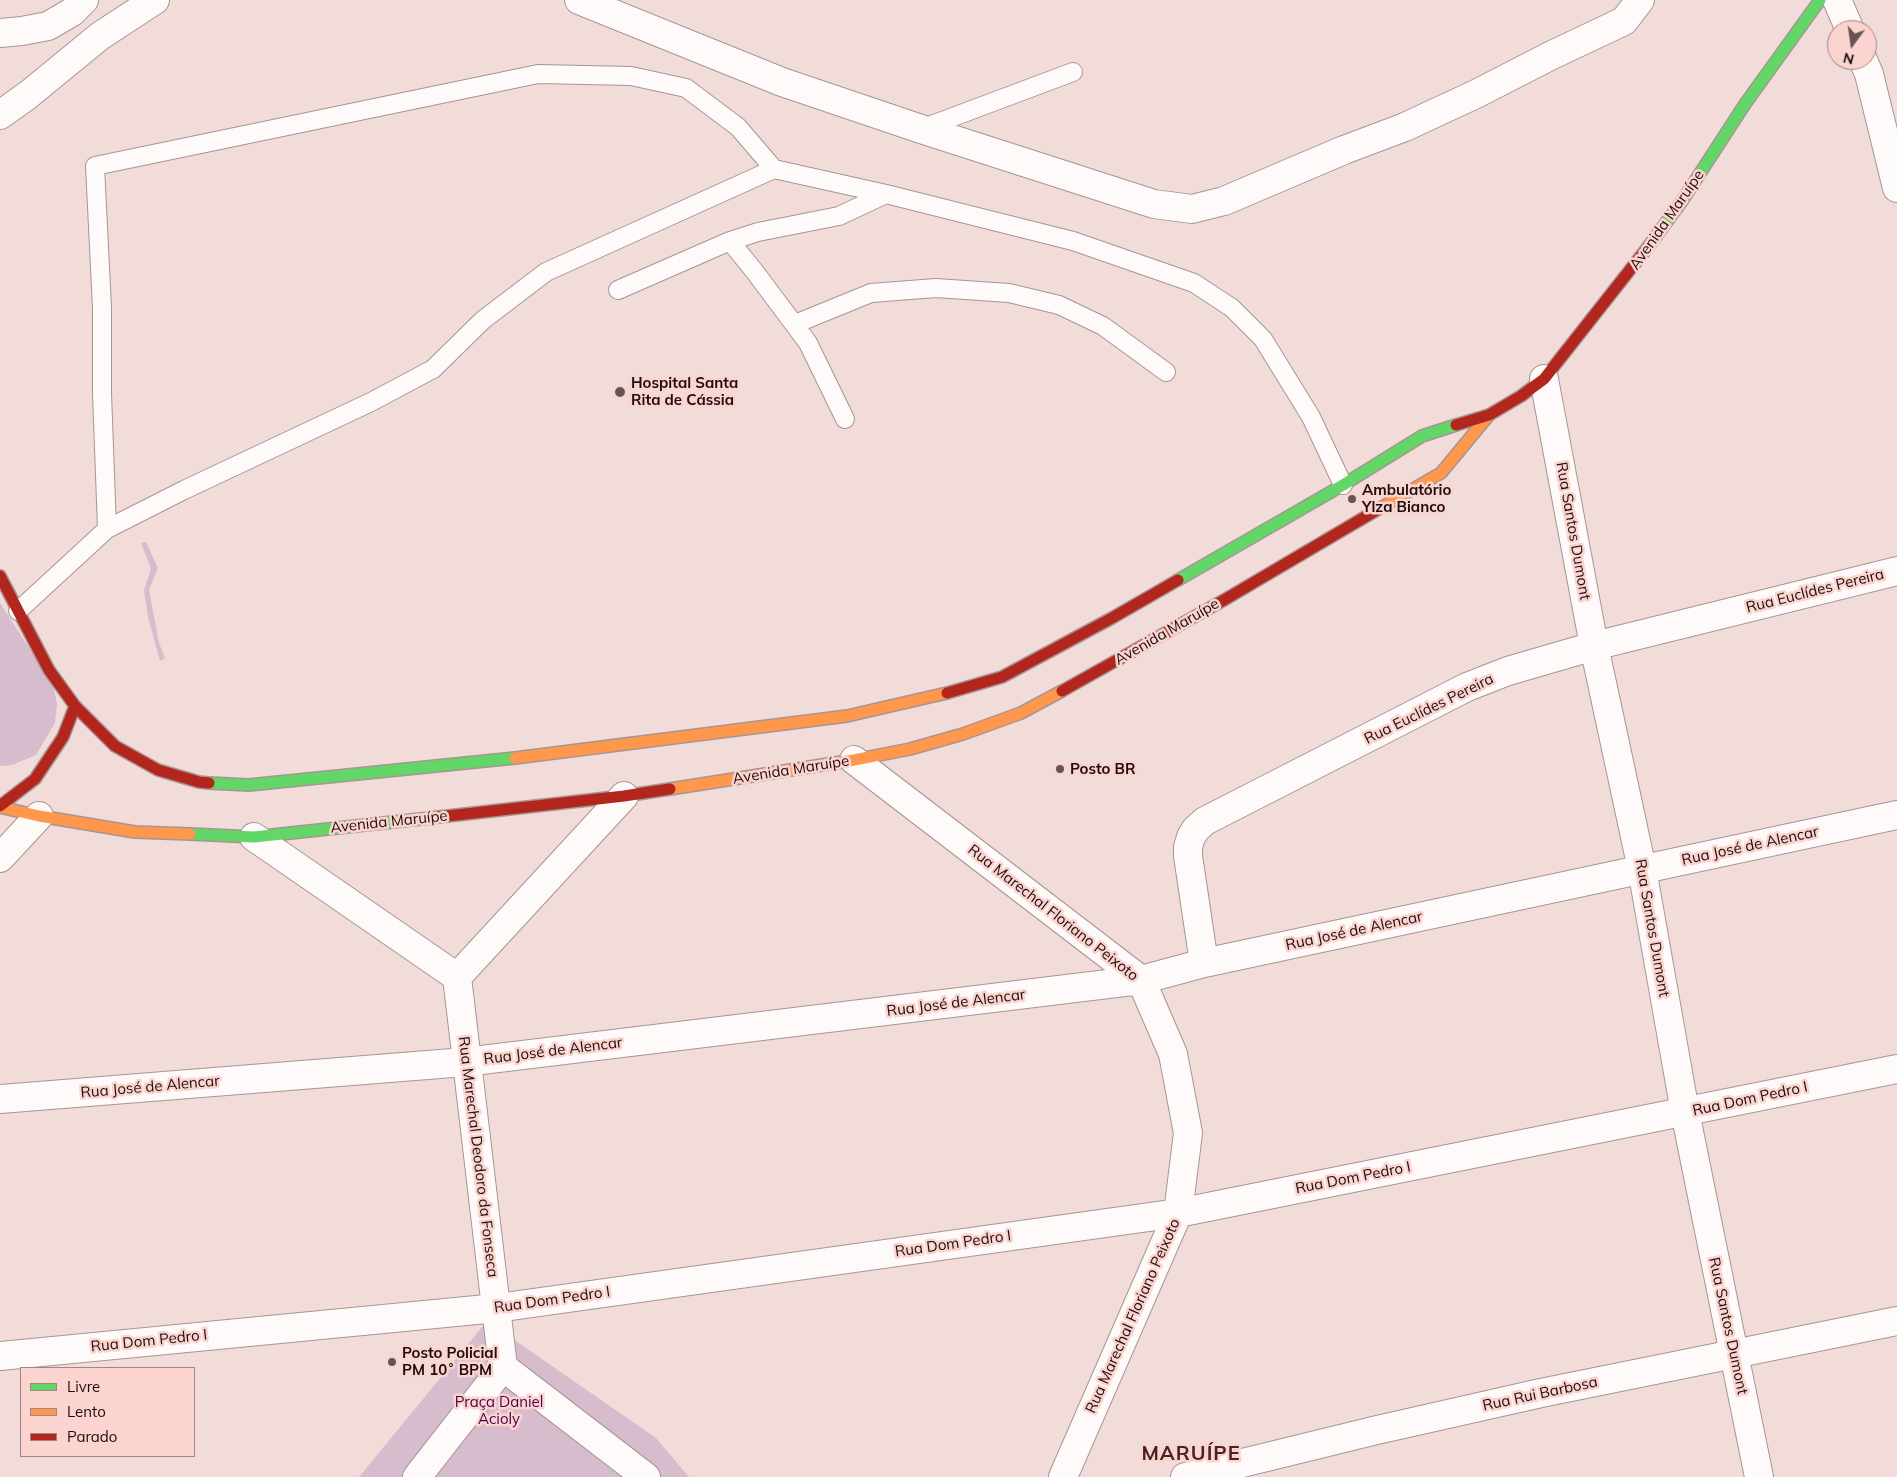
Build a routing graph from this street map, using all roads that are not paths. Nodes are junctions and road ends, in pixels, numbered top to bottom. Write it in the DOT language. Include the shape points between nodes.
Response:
graph roads {
  1 [pos="84,0"];
  2 [pos="580,0"];
  3 [pos="1640,0"];
  4 [pos="1820,0"];
  5 [pos="1837,0"];
  6 [pos="138,4"];
  7 [pos="1846,20"];
  8 [pos="0,33"];
  9 [pos="1867,70"];
  10 [pos="1073,72"];
  11 [pos="0,115"];
  12 [pos="921,129"];
  13 [pos="774,169"];
  14 [pos="1897,188"];
  15 [pos="886,194"];
  16 [pos="730,241"];
  17 [pos="618,290"];
  18 [pos="794,324"];
  19 [pos="1166,372"];
  20 [pos="1544,379"];
  21 [pos="1489,414"];
  22 [pos="845,419"];
  23 [pos="1343,485"];
  24 [pos="107,529"];
  25 [pos="1897,571"];
  26 [pos="0,576"];
  27 [pos="18,611"];
  28 [pos="1594,646"];
  29 [pos="75,706"];
  30 [pos="854,760"];
  31 [pos="624,796"];
  32 [pos="0,807"];
  33 [pos="1897,815"];
  34 [pos="39,816"];
  35 [pos="254,837"];
  36 [pos="0,858"];
  37 [pos="1642,869"];
  38 [pos="1204,963"];
  39 [pos="457,977"];
  40 [pos="1141,980"];
  41 [pos="465,1062"];
  42 [pos="1897,1069"];
  43 [pos="0,1099"];
  44 [pos="1685,1112"];
  45 [pos="1178,1213"];
  46 [pos="497,1308"];
  47 [pos="1897,1321"];
  48 [pos="1734,1354"];
  49 [pos="0,1356"];
  50 [pos="503,1367"];
  51 [pos="417,1477"];
  52 [pos="646,1477"];
  53 [pos="1063,1477"];
  54 [pos="1185,1477"];
  55 [pos="1759,1477"];
  1 -- 8 [label="street" via="72,12 48,26"];
  2 -- 12 [label="street" via="782,82"];
  3 -- 12 [label="street" via="1624,21 1476,94 1405,127 1224,201 1192,209 1154,204"];
  4 -- 20 [label="main road, Avenida Maruípe" via="1648,248"];
  5 -- 7 [label="street"];
  6 -- 11 [label="street"];
  9 -- 14 [label="street"];
  10 -- 12 [label="lane"];
  13 -- 15 [label="lane"];
  13 -- 24 [label="lane" via="546,272 483,320 433,369"];
  13 -- 24 [label="lane" via="738,127 686,88 631,76 538,74 95,166"];
  15 -- 16 [label="lane" via="840,216 758,232"];
  15 -- 23 [label="lane" via="1073,241 1194,284 1232,308 1263,339 1311,417"];
  16 -- 17 [label="lane"];
  16 -- 18 [label="lane"];
  18 -- 19 [label="lane" via="871,293 936,288 1008,292 1058,305 1103,326"];
  18 -- 22 [label="lane" via="808,343"];
  20 -- 21 [label="main road, Avenida Maruípe"];
  20 -- 28 [label="street, Rua Santos Dumont"];
  21 -- 23 [label="main road, Avenida Maruípe" via="1422,436"];
  21 -- 30 [label="main road, Avenida Maruípe" via="1441,473 1087,678 1021,713 963,734"];
  23 -- 29 [label="main road, Avenida Maruípe" via="1112,618 1002,677 847,716 522,757 249,785 199,782 158,770 115,746"];
  24 -- 27 [label="lane"];
  25 -- 28 [label="street, Rua Euclídes Pereira"];
  26 -- 27 [label="main road, Avenida Maruípe"];
  27 -- 29 [label="main road, Avenida Maruípe" via="49,670"];
  28 -- 37 [label="street, Rua Santos Dumont"];
  28 -- 38 [label="street, Rua Euclídes Pereira" via="1537,661 1466,687 1196,829 1188,847"];
  29 -- 32 [label="main road" via="63,737 35,779"];
  30 -- 31 [label="main road, Avenida Maruípe"];
  30 -- 40 [label="street, Rua Marechal Floriano Peixoto"];
  31 -- 35 [label="main road, Avenida Maruípe"];
  31 -- 39 [label="street"];
  32 -- 34 [label="main road, Avenida Maruípe"];
  33 -- 37 [label="street, Rua José de Alencar"];
  34 -- 35 [label="main road, Avenida Maruípe" via="135,832"];
  34 -- 36 [label="street"];
  35 -- 39 [label="street"];
  37 -- 38 [label="street, Rua José de Alencar"];
  37 -- 44 [label="street, Rua Santos Dumont"];
  38 -- 40 [label="street, Rua José de Alencar"];
  39 -- 41 [label="street, Rua Marechal Deodoro da Fonseca"];
  40 -- 41 [label="street, Rua José de Alencar"];
  40 -- 45 [label="street, Rua Marechal Floriano Peixoto" via="1173,1054 1188,1132"];
  41 -- 43 [label="street, Rua José de Alencar"];
  41 -- 46 [label="street, Rua Marechal Deodoro da Fonseca"];
  42 -- 44 [label="street, Rua Dom Pedro I"];
  44 -- 45 [label="street, Rua Dom Pedro I"];
  44 -- 48 [label="street, Rua Santos Dumont"];
  45 -- 46 [label="street, Rua Dom Pedro I"];
  45 -- 53 [label="street, Rua Marechal Floriano Peixoto"];
  46 -- 49 [label="street, Rua Dom Pedro I"];
  46 -- 50 [label="street, Rua Marechal Deodoro da Fonseca"];
  47 -- 48 [label="street, Rua Rui Barbosa"];
  48 -- 54 [label="street, Rua Rui Barbosa" via="1492,1404"];
  48 -- 55 [label="street, Rua Santos Dumont"];
  50 -- 51 [label="street"];
  50 -- 52 [label="street"];
}
